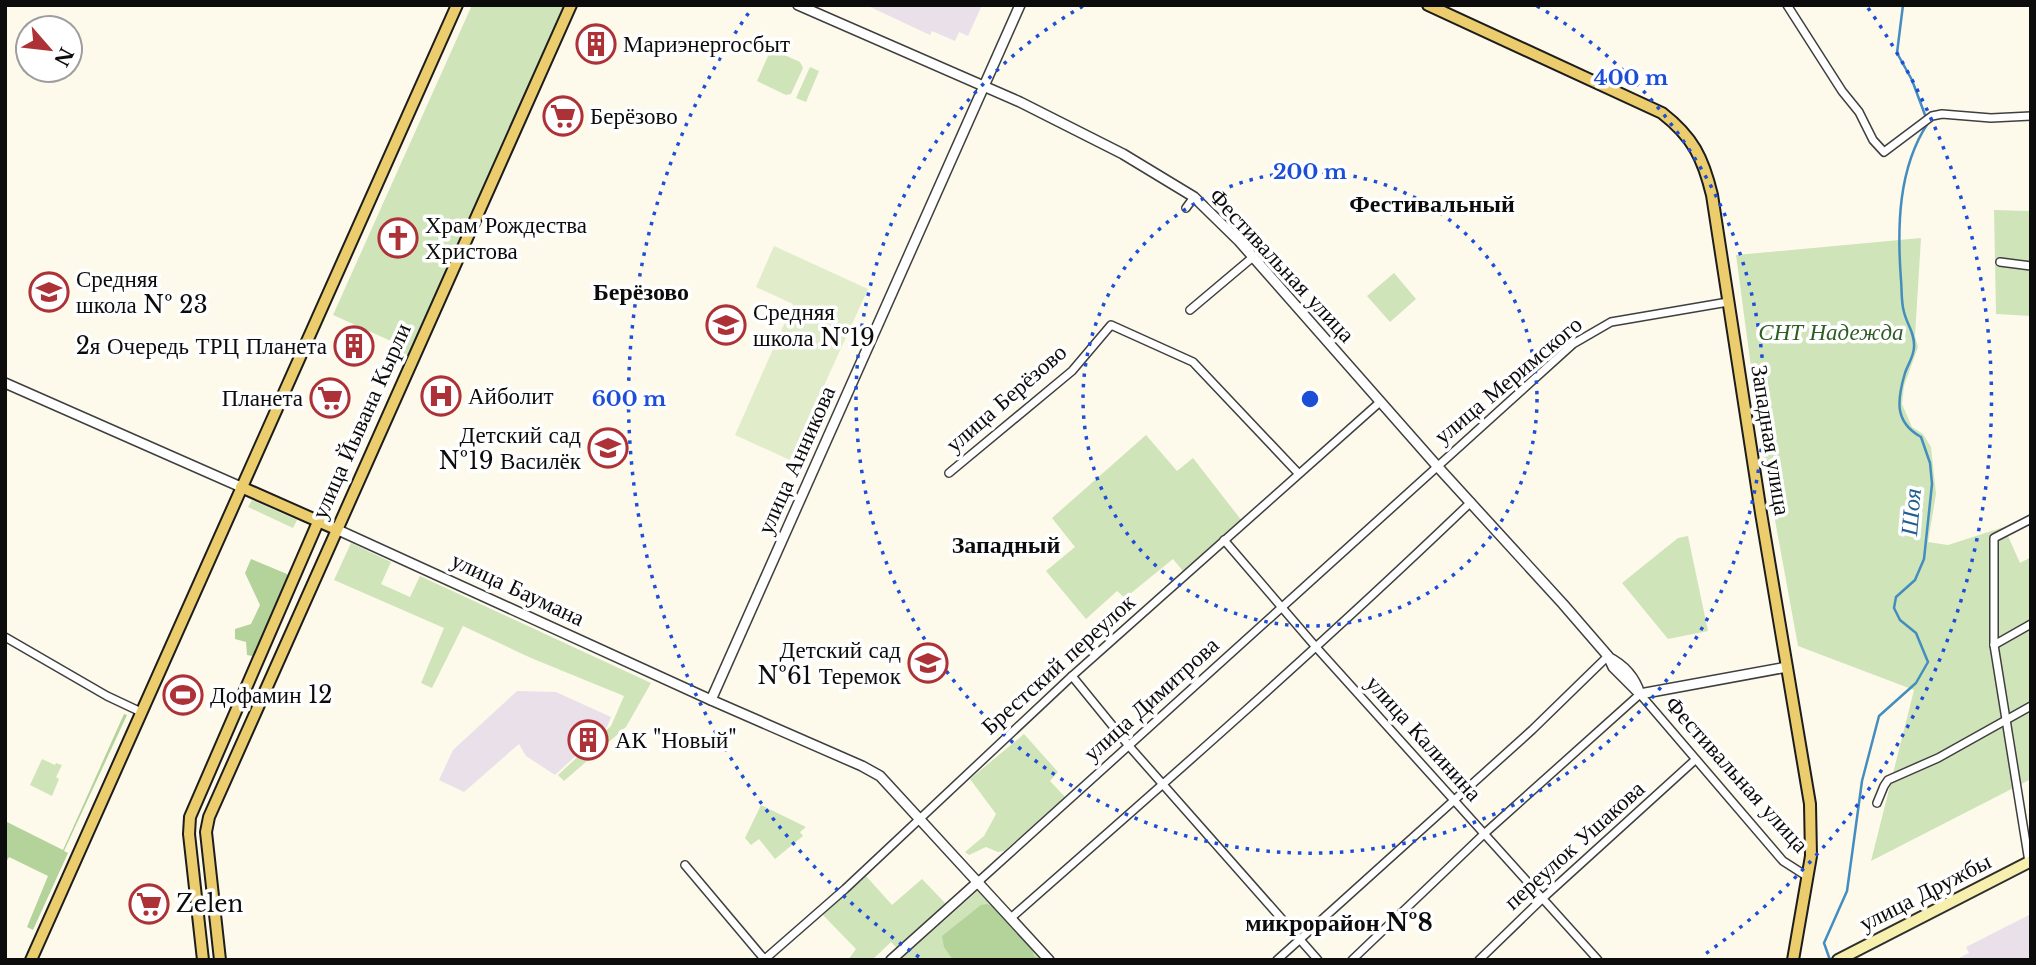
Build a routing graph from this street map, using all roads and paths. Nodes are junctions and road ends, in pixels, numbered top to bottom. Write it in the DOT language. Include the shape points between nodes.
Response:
graph roads {
  1 [pos="457,5"];
  2 [pos="571,5"];
  3 [pos="798,5"];
  4 [pos="1020,5"];
  5 [pos="1428,5"];
  6 [pos="1787,5"];
  7 [pos="984,86"];
  8 [pos="2031,116"];
  9 [pos="1194,197"];
  10 [pos="1186,208"];
  11 [pos="1253,257"];
  12 [pos="2000,262"];
  13 [pos="2031,265"];
  14 [pos="1728,302"];
  15 [pos="1190,310"];
  16 [pos="5,383"];
  17 [pos="1380,401"];
  18 [pos="1437,466"];
  19 [pos="950,473"];
  20 [pos="1298,473"];
  21 [pos="241,487"];
  22 [pos="1471,502"];
  23 [pos="2031,519"];
  24 [pos="318,522"];
  25 [pos="336,529"];
  26 [pos="1224,540"];
  27 [pos="1282,607"];
  28 [pos="2031,624"];
  29 [pos="5,636"];
  30 [pos="1994,645"];
  31 [pos="1315,646"];
  32 [pos="1608,656"];
  33 [pos="260,657"];
  34 [pos="276,664"];
  35 [pos="1787,667"];
  36 [pos="1072,676"];
  37 [pos="1640,694"];
  38 [pos="711,700"];
  39 [pos="2031,706"];
  40 [pos="141,712"];
  41 [pos="2005,721"];
  42 [pos="1129,746"];
  43 [pos="1695,760"];
  44 [pos="1163,783"];
  45 [pos="1454,800"];
  46 [pos="1877,803"];
  47 [pos="920,817"];
  48 [pos="1485,833"];
  49 [pos="209,857"];
  50 [pos="192,859"];
  51 [pos="2030,862"];
  52 [pos="685,865"];
  53 [pos="1808,877"];
  54 [pos="979,881"];
  55 [pos="1543,898"];
  56 [pos="1012,917"];
  57 [pos="1300,939"];
  58 [pos="1839,959"];
  59 [pos="31,960"];
  60 [pos="203,960"];
  61 [pos="220,960"];
  62 [pos="765,960"];
  63 [pos="891,960"];
  64 [pos="1049,960"];
  65 [pos="1277,960"];
  66 [pos="1318,960"];
  67 [pos="1352,960"];
  68 [pos="1479,960"];
  69 [pos="1598,960"];
  70 [pos="1793,960"];
  1 -- 21 [label="main road"];
  2 -- 25 [label="main road, улица Йывана Кырли"];
  3 -- 7 [label="street, Фестивальная улица"];
  4 -- 7 [label="street, улица Анникова"];
  5 -- 14 [label="main road, Западная улица" via="1636,99 1677,124 1695,146 1707,176"];
  6 -- 8 [label="street" via="1884,152 1932,116"];
  7 -- 9 [label="street, Фестивальная улица" via="1123,154"];
  7 -- 38 [label="street, улица Анникова"];
  9 -- 10 [label="street"];
  9 -- 11 [label="street, Фестивальная улица"];
  11 -- 15 [label="street"];
  11 -- 17 [label="street, Фестивальная улица"];
  12 -- 13 [label="street"];
  14 -- 18 [label="street, улица Меримского" via="1621,319 1587,335"];
  14 -- 35 [label="main road, Западная улица"];
  16 -- 21 [label="street, улица Баумана"];
  17 -- 18 [label="street, Фестивальная улица"];
  17 -- 20 [label="street, Брестский переулок"];
  18 -- 22 [label="street, Фестивальная улица"];
  18 -- 27 [label="street, улица Димитрова"];
  19 -- 20 [label="street, улица Берёзово" via="1072,371 1111,325 1193,362"];
  20 -- 26 [label="street, Брестский переулок"];
  21 -- 24 [label="main road, улица Баумана"];
  21 -- 40 [label="main road"];
  22 -- 31 [label="street"];
  22 -- 32 [label="street, Фестивальная улица"];
  23 -- 30 [label="street" via="1994,538"];
  24 -- 25 [label="main road, улица Баумана"];
  24 -- 33 [label="main road, улица Йывана Кырли"];
  25 -- 34 [label="main road, улица Йывана Кырли"];
  25 -- 38 [label="street, улица Баумана"];
  26 -- 27 [label="street, улица Калинина"];
  26 -- 36 [label="street, Брестский переулок"];
  27 -- 31 [label="street, улица Калинина"];
  27 -- 42 [label="street, улица Димитрова"];
  28 -- 30 [label="street"];
  29 -- 40 [label="street"];
  30 -- 41 [label="street"];
  31 -- 44 [label="street"];
  31 -- 45 [label="street, улица Калинина"];
  32 -- 37 [label="street, Фестивальная улица" via="1636,682"];
  32 -- 45 [label="street"];
  33 -- 34 [label="main road"];
  33 -- 50 [label="main road, улица Йывана Кырли" via="192,810"];
  34 -- 49 [label="main road, улица Йывана Кырли" via="209,817"];
  35 -- 37 [label="street"];
  35 -- 53 [label="main road, Западная улица" via="1810,804"];
  36 -- 42 [label="street"];
  36 -- 47 [label="street, Брестский переулок"];
  37 -- 43 [label="street, Фестивальная улица"];
  37 -- 48 [label="street"];
  38 -- 47 [label="street, улица Баумана" via="880,776"];
  39 -- 41 [label="street"];
  40 -- 59 [label="main road"];
  41 -- 46 [label="street" via="1888,780"];
  41 -- 51 [label="street"];
  42 -- 44 [label="street"];
  42 -- 54 [label="street, улица Димитрова"];
  43 -- 53 [label="street, Фестивальная улица" via="1783,861"];
  43 -- 55 [label="street, переулок Ушакова"];
  44 -- 56 [label="street"];
  44 -- 57 [label="street"];
  45 -- 48 [label="street, улица Калинина"];
  45 -- 57 [label="street"];
  47 -- 54 [label="street, улица Баумана"];
  47 -- 62 [label="street, Брестский переулок"];
  48 -- 55 [label="street, улица Калинина"];
  48 -- 67 [label="street"];
  49 -- 50 [label="main road"];
  49 -- 61 [label="main road, улица Йывана Кырли"];
  50 -- 60 [label="main road, улица Йывана Кырли"];
  51 -- 58 [label="main road, улица Дружбы"];
  52 -- 62 [label="street"];
  53 -- 70 [label="main road, Западная улица"];
  54 -- 56 [label="street, улица Баумана"];
  54 -- 63 [label="street, улица Димитрова"];
  55 -- 68 [label="street, переулок Ушакова"];
  55 -- 69 [label="street, улица Калинина"];
  56 -- 64 [label="street, улица Баумана"];
  57 -- 65 [label="street"];
  57 -- 66 [label="street"];
}
